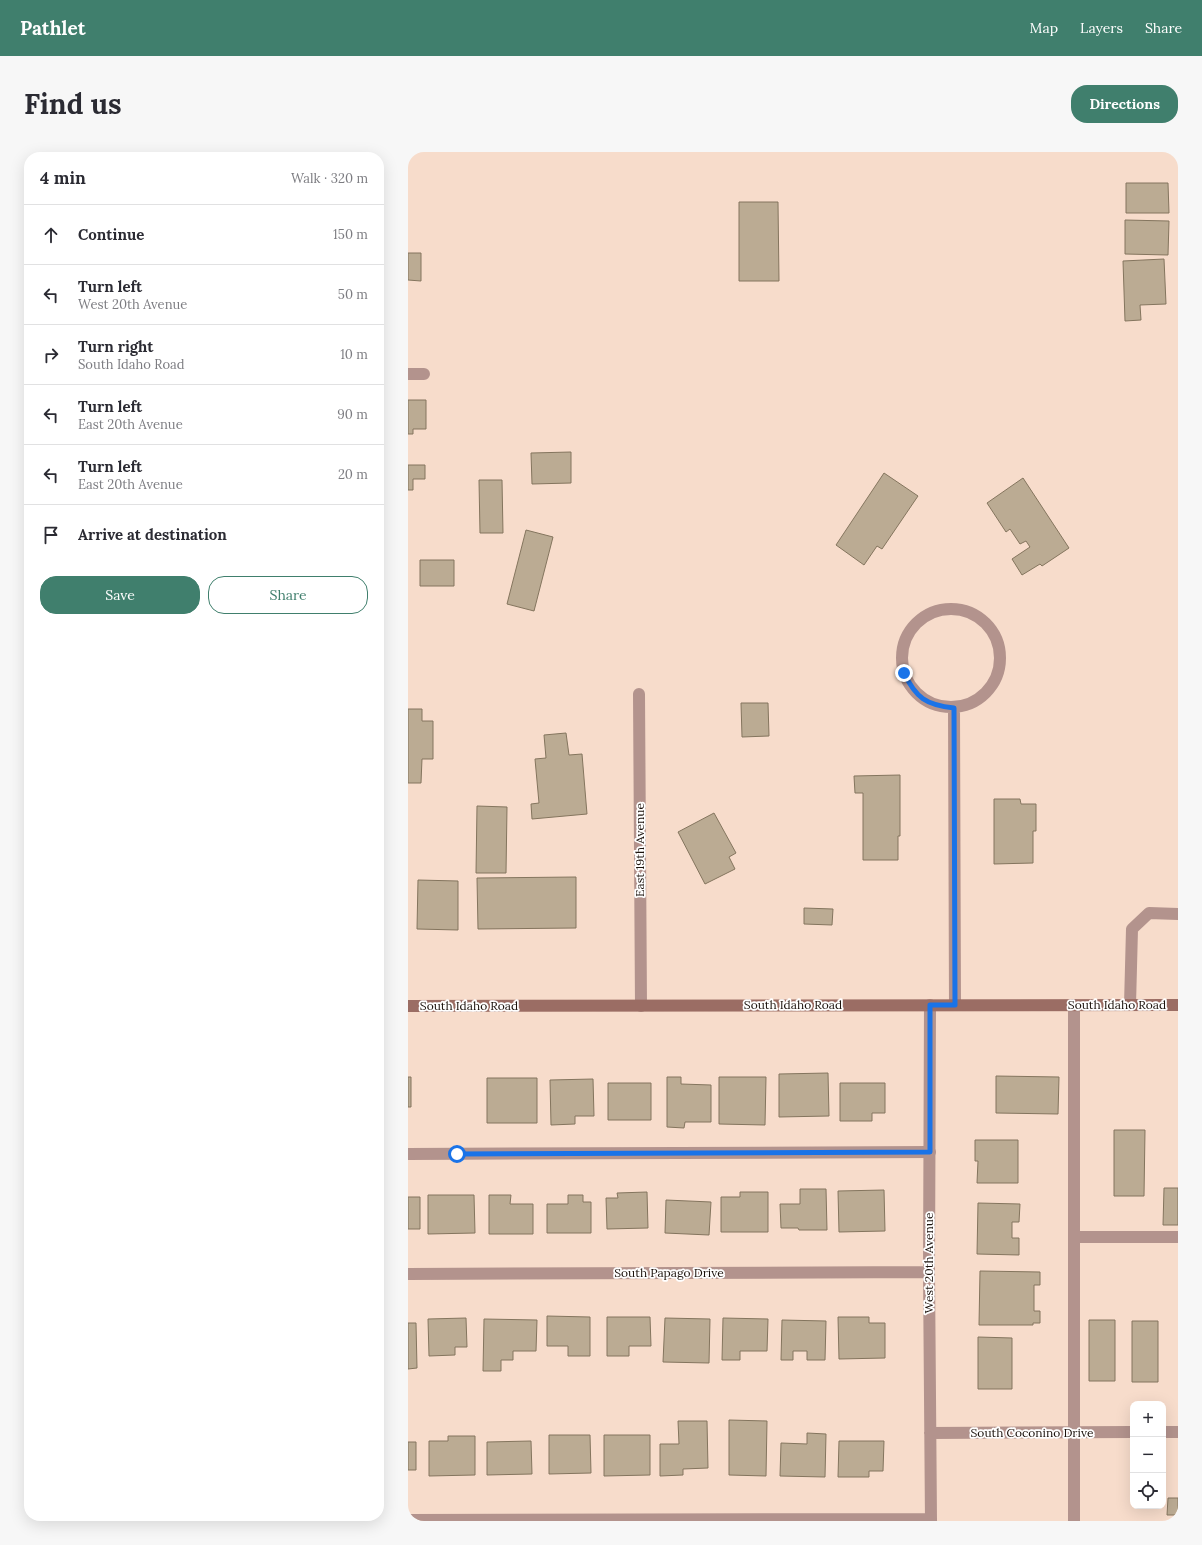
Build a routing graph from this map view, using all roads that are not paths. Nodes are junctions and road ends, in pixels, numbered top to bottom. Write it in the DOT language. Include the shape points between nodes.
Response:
graph roads {
  1 [pos="408,374"];
  2 [pos="424,374"];
  3 [pos="639,694"];
  4 [pos="954,708"];
  5 [pos="1178,914"];
  6 [pos="930,1005"];
  7 [pos="955,1005"];
  8 [pos="1074,1005"];
  9 [pos="1130,1005"];
  10 [pos="1178,1005"];
  11 [pos="408,1006"];
  12 [pos="641,1006"];
  13 [pos="930,1152"];
  14 [pos="408,1154"];
  15 [pos="1074,1237"];
  16 [pos="1178,1237"];
  17 [pos="929,1272"];
  18 [pos="408,1274"];
  19 [pos="1130,1432"];
  20 [pos="1166,1432"];
  21 [pos="1178,1432"];
  22 [pos="930,1433"];
  23 [pos="1073,1433"];
  24 [pos="408,1520"];
  25 [pos="931,1520"];
  26 [pos="1074,1521"];
  1 -- 2 [label="street"];
  3 -- 12 [label="street, East 19th Avenue"];
  4 -- 4 [label="street" via="970,704 984,696 994,683 1000,668 1000,652 996,637 987,623 974,614 958,609 926,615 914,626 905,640 902,657 904,673 911,688 923,699 938,706"];
  4 -- 7 [label="street"];
  5 -- 9 [label="street" via="1150,913 1132,929"];
  6 -- 7 [label="main road, South Idaho Road"];
  6 -- 12 [label="main road, South Idaho Road"];
  6 -- 13 [label="street, West 20th Avenue"];
  7 -- 8 [label="main road, South Idaho Road"];
  8 -- 9 [label="main road, South Idaho Road"];
  8 -- 15 [label="street"];
  9 -- 10 [label="main road, South Idaho Road"];
  11 -- 12 [label="main road, South Idaho Road"];
  13 -- 14 [label="street"];
  13 -- 17 [label="street, West 20th Avenue"];
  15 -- 16 [label="street"];
  15 -- 23 [label="street"];
  17 -- 18 [label="street, South Papago Drive"];
  17 -- 22 [label="street, West 20th Avenue"];
  19 -- 23 [label="street, South Coconino Drive"];
  20 -- 21 [label="street"];
  22 -- 23 [label="street, South Coconino Drive"];
  22 -- 25 [label="street, West 20th Avenue"];
  23 -- 26 [label="street"];
  24 -- 25 [label="street"];
}
